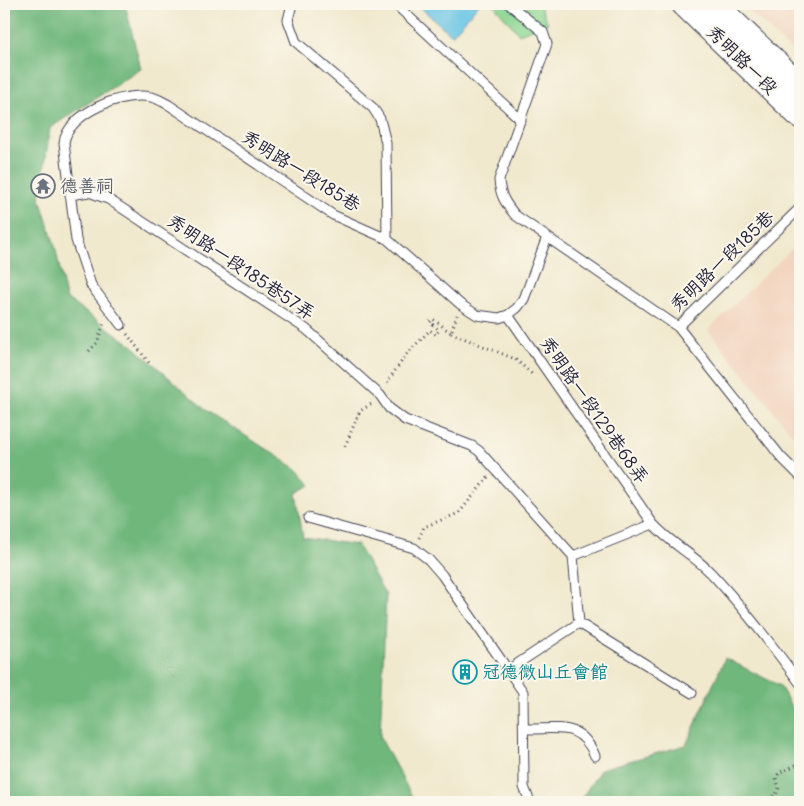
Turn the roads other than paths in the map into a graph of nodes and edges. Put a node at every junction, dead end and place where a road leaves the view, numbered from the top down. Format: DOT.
graph roads {
  1 [pos="292,4"];
  2 [pos="395,4"];
  3 [pos="509,4"];
  4 [pos="685,4"];
  5 [pos="713,4"];
  6 [pos="800,88"];
  7 [pos="800,115"];
  8 [pos="521,120"];
  9 [pos="70,195"];
  10 [pos="800,208"];
  11 [pos="547,237"];
  12 [pos="387,239"];
  13 [pos="508,315"];
  14 [pos="121,325"];
  15 [pos="678,327"];
  16 [pos="800,476"];
  17 [pos="308,518"];
  18 [pos="653,524"];
  19 [pos="573,556"];
  20 [pos="580,623"];
  21 [pos="508,670"];
  22 [pos="800,683"];
  23 [pos="692,693"];
  24 [pos="524,729"];
  25 [pos="595,756"];
  26 [pos="530,802"];
  1 -- 12 [label="lane"];
  2 -- 8 [label="lane"];
  3 -- 8 [label="lane, 秀明路一段185巷"];
  4 -- 7 [label="main road, 秀明路一段"];
  5 -- 6 [label="main road, 秀明路一段"];
  8 -- 11 [label="lane, 秀明路一段185巷"];
  9 -- 12 [label="lane, 秀明路一段185巷"];
  9 -- 14 [label="lane, 秀明路一段185巷"];
  9 -- 19 [label="lane, 秀明路一段185巷57弄"];
  10 -- 15 [label="lane, 秀明路一段185巷"];
  11 -- 13 [label="lane"];
  11 -- 15 [label="lane, 秀明路一段185巷"];
  12 -- 13 [label="lane, 秀明路一段185巷"];
  13 -- 18 [label="lane, 秀明路一段129巷68弄"];
  15 -- 16 [label="lane"];
  17 -- 21 [label="lane"];
  18 -- 19 [label="lane"];
  18 -- 22 [label="lane, 秀明路一段129巷68弄"];
  19 -- 20 [label="lane"];
  20 -- 21 [label="lane"];
  20 -- 23 [label="lane"];
  21 -- 24 [label="lane"];
  24 -- 25 [label="lane"];
  24 -- 26 [label="lane"];
}
